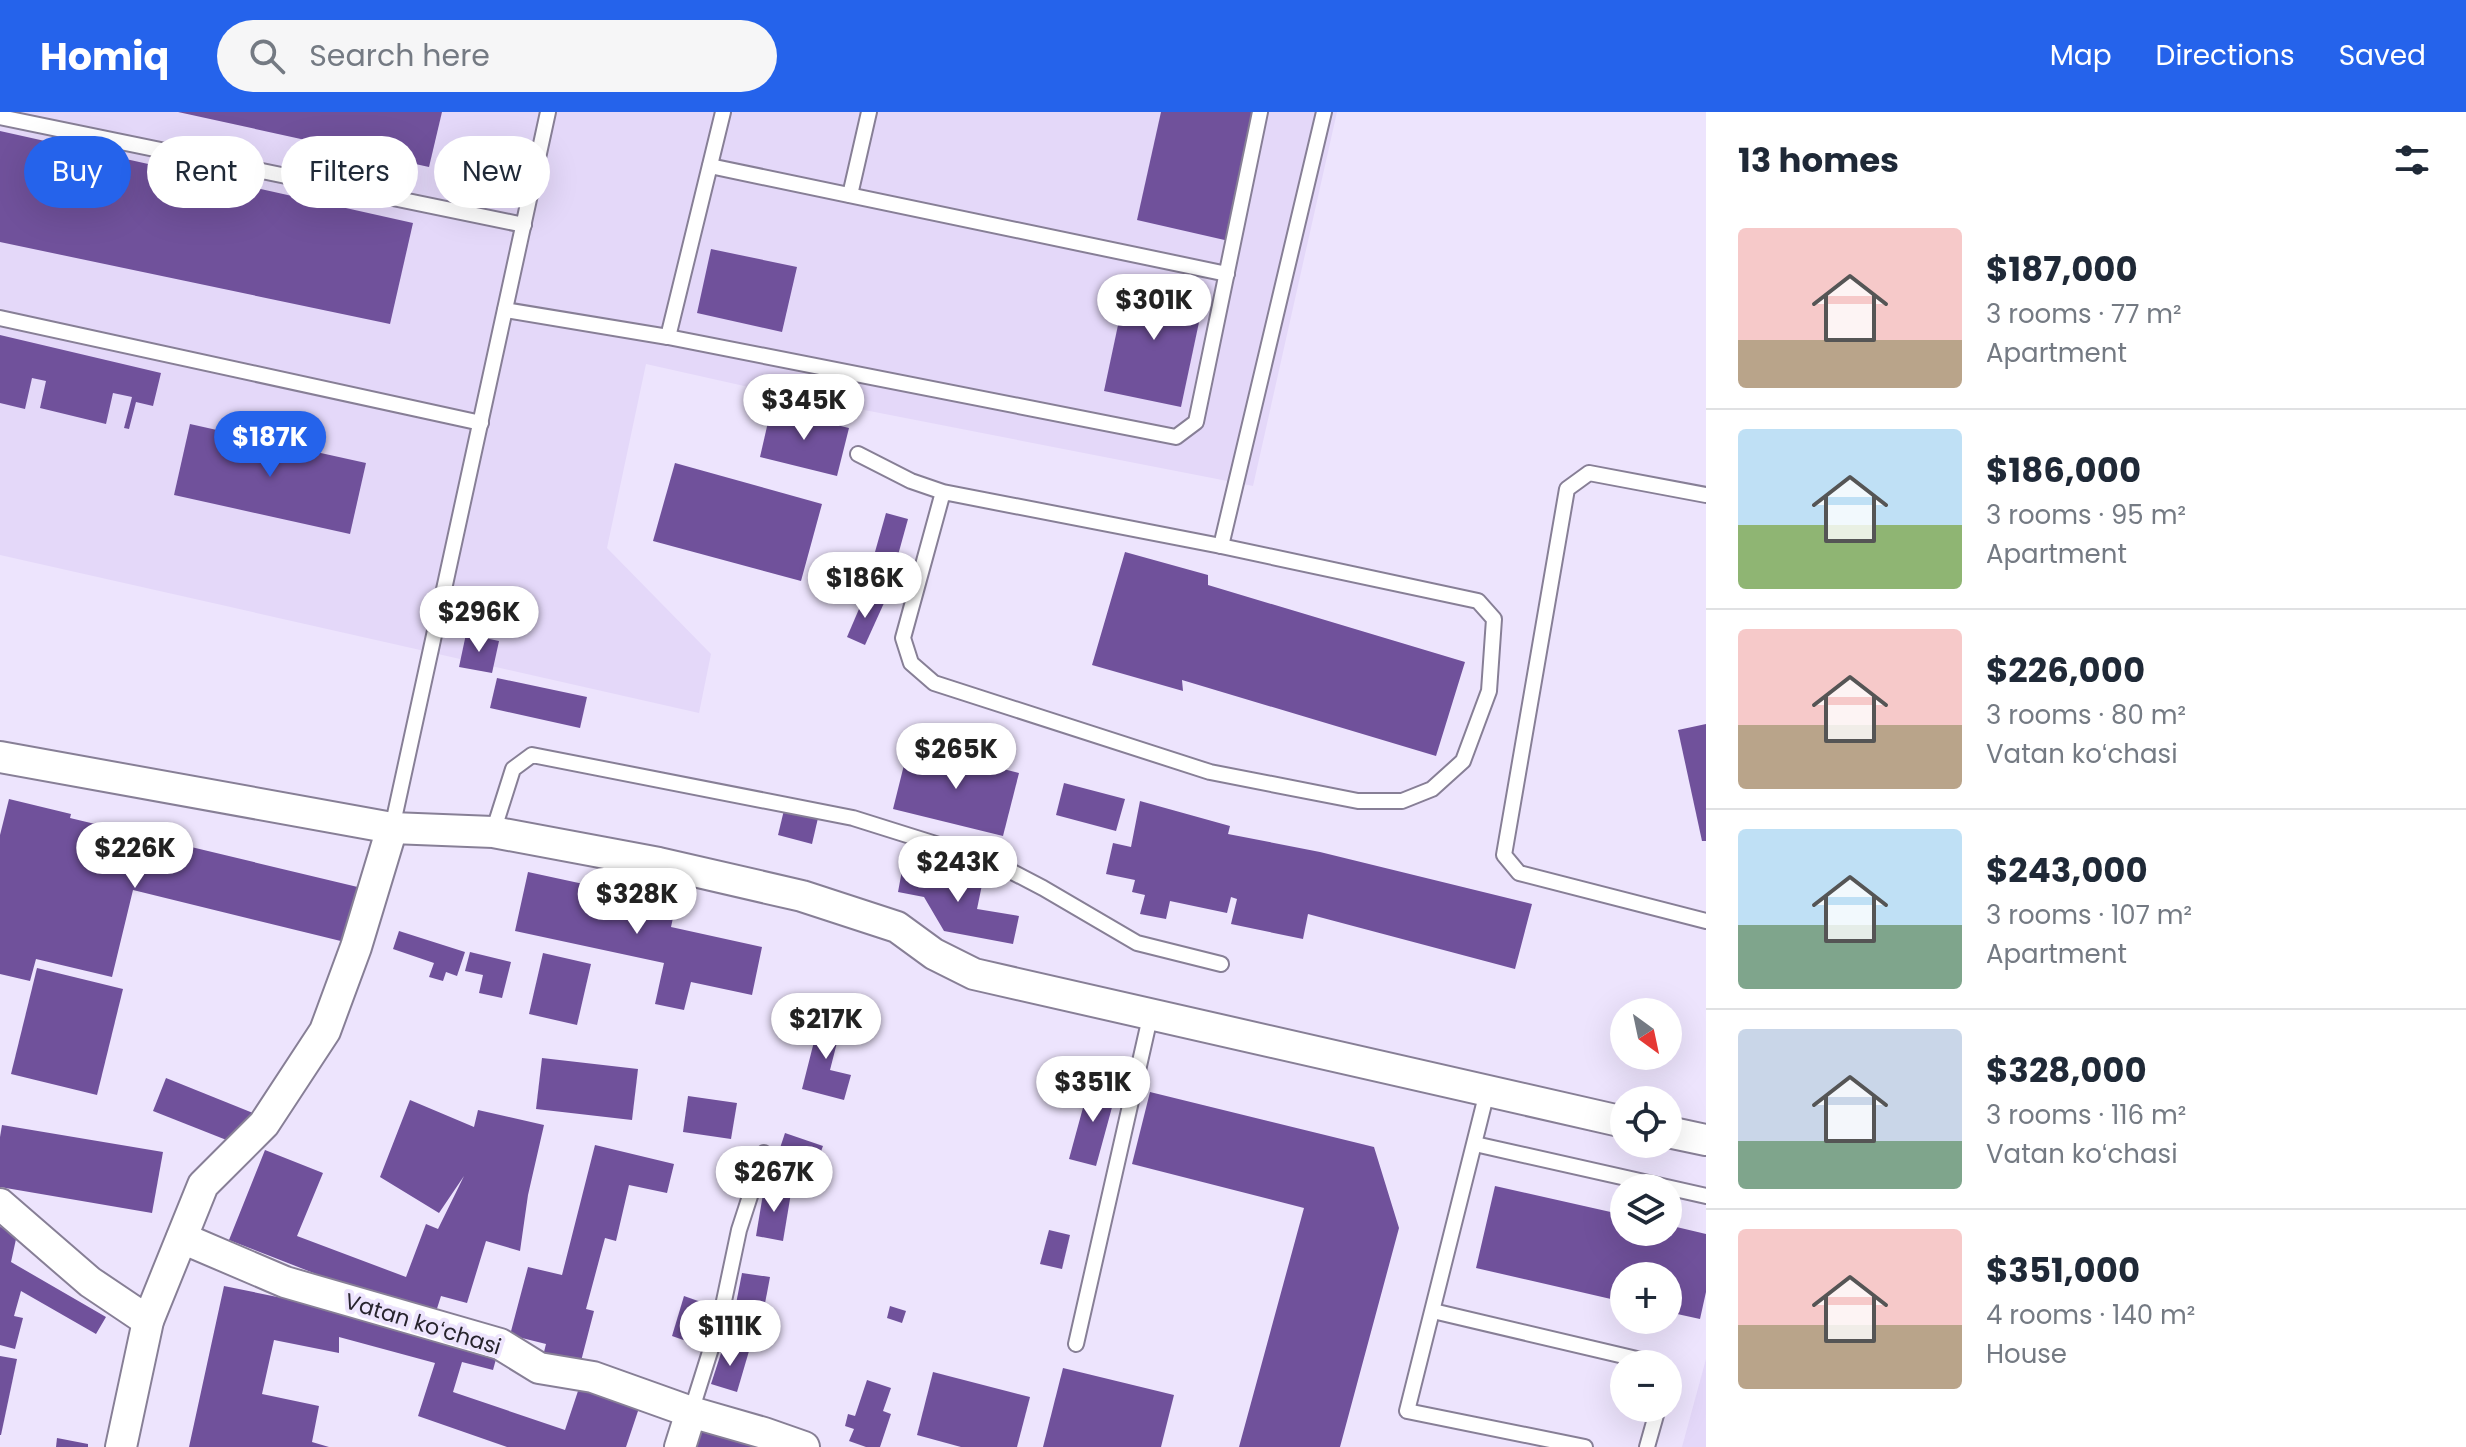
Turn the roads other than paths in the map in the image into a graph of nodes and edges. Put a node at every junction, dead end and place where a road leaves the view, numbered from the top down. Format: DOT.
graph roads {
  1 [pos="548,112"];
  2 [pos="723,112"];
  3 [pos="869,112"];
  4 [pos="1260,112"];
  5 [pos="1324,112"];
  6 [pos="0,117"];
  7 [pos="710,166"];
  8 [pos="850,195"];
  9 [pos="524,225"];
  10 [pos="1227,274"];
  11 [pos="505,310"];
  12 [pos="0,318"];
  13 [pos="668,337"];
  14 [pos="481,423"];
  15 [pos="858,454"];
  16 [pos="943,492"];
  17 [pos="1706,495"];
  18 [pos="1221,546"];
  19 [pos="0,757"];
  20 [pos="392,828"];
  21 [pos="493,832"];
  22 [pos="1706,921"];
  23 [pos="1221,964"];
  24 [pos="1151,1013"];
  25 [pos="1487,1092"];
  26 [pos="1610,1119"];
  27 [pos="1682,1135"];
  28 [pos="1706,1140"];
  29 [pos="1475,1144"];
  30 [pos="764,1153"];
  31 [pos="1706,1196"];
  32 [pos="0,1204"];
  33 [pos="182,1238"];
  34 [pos="1433,1311"];
  35 [pos="148,1321"];
  36 [pos="1076,1344"];
  37 [pos="1610,1353"];
  38 [pos="691,1412"];
  39 [pos="1654,1422"];
  40 [pos="121,1447"];
  41 [pos="680,1447"];
  42 [pos="804,1447"];
  43 [pos="1585,1447"];
  44 [pos="1647,1447"];
  1 -- 9 [label="lane"];
  2 -- 7 [label="lane"];
  3 -- 8 [label="lane"];
  4 -- 10 [label="lane"];
  5 -- 18 [label="lane"];
  6 -- 9 [label="lane"];
  7 -- 8 [label="lane"];
  7 -- 13 [label="lane"];
  8 -- 10 [label="lane"];
  9 -- 11 [label="lane"];
  10 -- 13 [label="lane"];
  11 -- 13 [label="lane"];
  11 -- 14 [label="lane"];
  12 -- 14 [label="lane"];
  14 -- 20 [label="lane"];
  15 -- 16 [label="lane"];
  16 -- 18 [label="lane"];
  16 -- 18 [label="lane"];
  17 -- 22 [label="lane"];
  19 -- 20 [label="street"];
  20 -- 21 [label="street"];
  20 -- 33 [label="street"];
  21 -- 23 [label="lane"];
  21 -- 24 [label="street"];
  24 -- 25 [label="street"];
  24 -- 36 [label="lane"];
  25 -- 26 [label="street"];
  25 -- 29 [label="lane"];
  27 -- 28 [label="street"];
  29 -- 31 [label="lane"];
  29 -- 34 [label="lane"];
  30 -- 38 [label="lane"];
  32 -- 35 [label="street"];
  33 -- 35 [label="street"];
  33 -- 38 [label="street, Vatan koʻchasi"];
  34 -- 37 [label="lane"];
  34 -- 43 [label="lane"];
  35 -- 40 [label="street"];
  38 -- 41 [label="street"];
  38 -- 42 [label="street, Vatan koʻchasi"];
  39 -- 44 [label="lane"];
}
